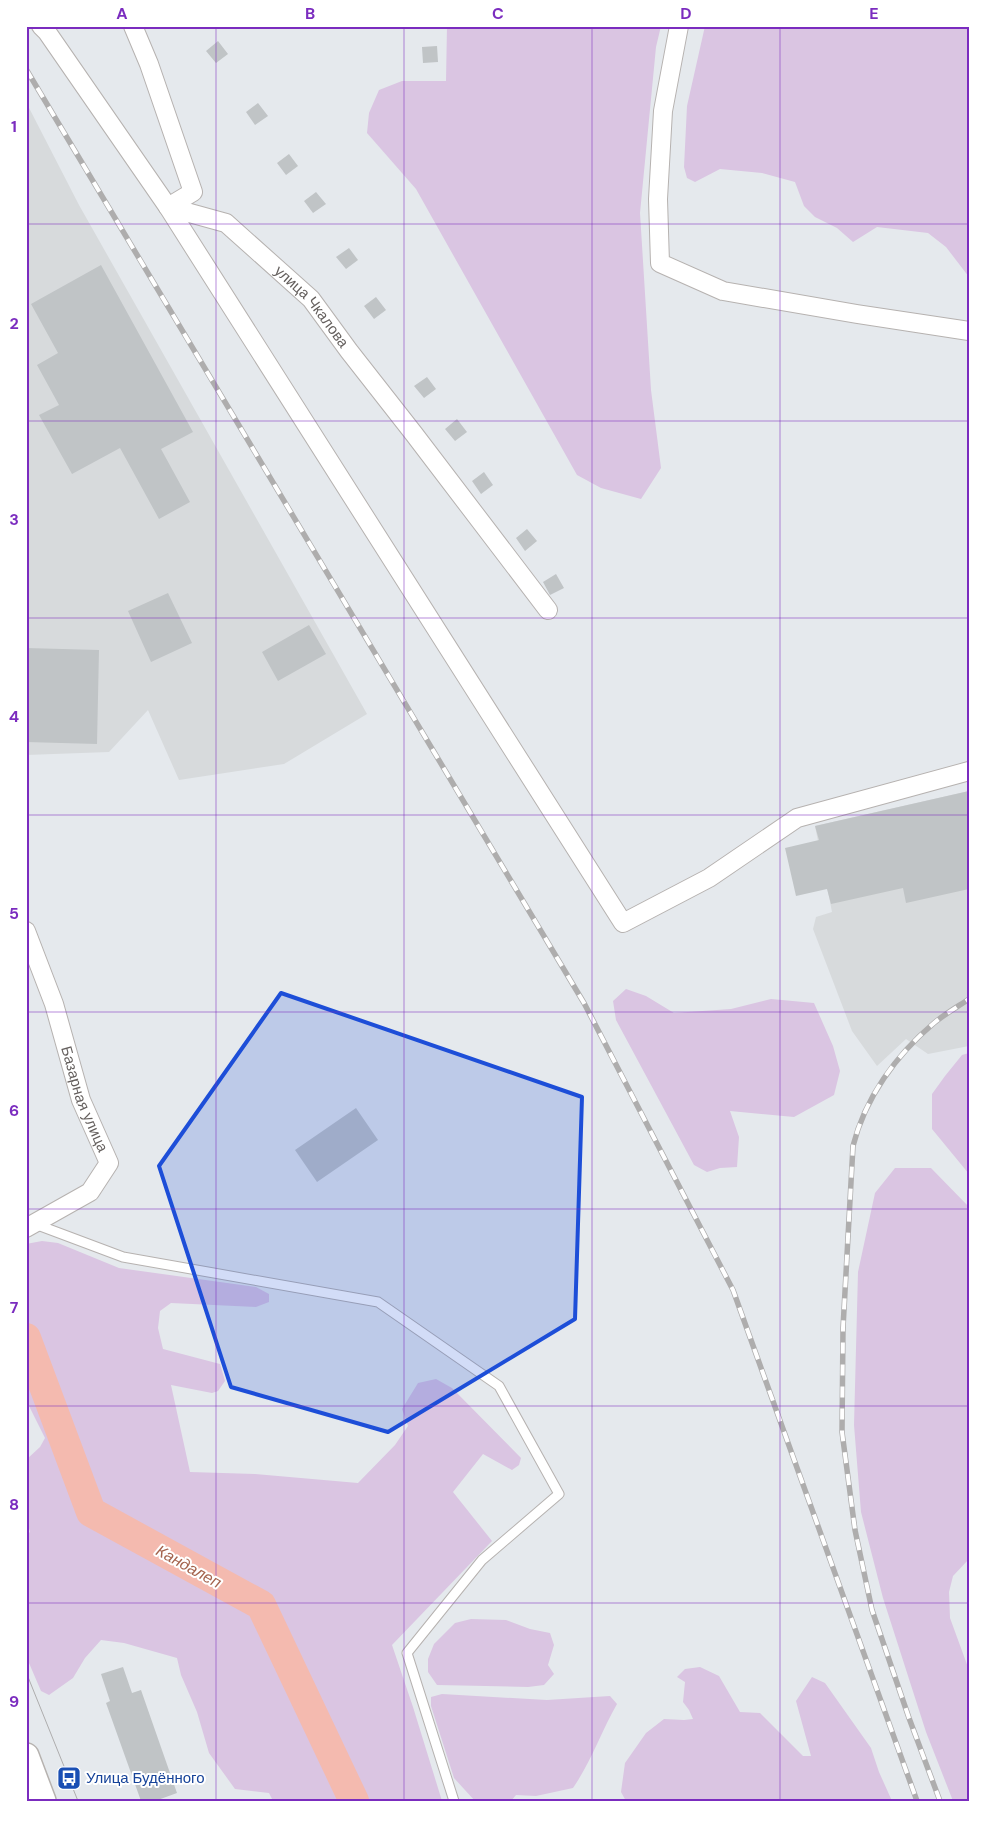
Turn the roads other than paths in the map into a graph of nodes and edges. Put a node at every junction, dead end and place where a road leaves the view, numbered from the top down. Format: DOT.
graph roads {
  1 [pos="40,26"];
  2 [pos="133,26"];
  3 [pos="679,26"];
  4 [pos="168,207"];
  5 [pos="969,332"];
  6 [pos="548,610"];
  7 [pos="969,772"];
  8 [pos="26,931"];
  9 [pos="30,1226"];
  10 [pos="26,1756"];
  11 [pos="43,1801"];
  12 [pos="454,1801"];
  1 -- 4 [label="street"];
  2 -- 4 [label="street"];
  3 -- 5 [label="street"];
  4 -- 6 [label="street, улица Чкалова"];
  4 -- 7 [label="street"];
  8 -- 9 [label="street, Базарная улица"];
  9 -- 12 [label="lane"];
  10 -- 11 [label="main road"];
}
